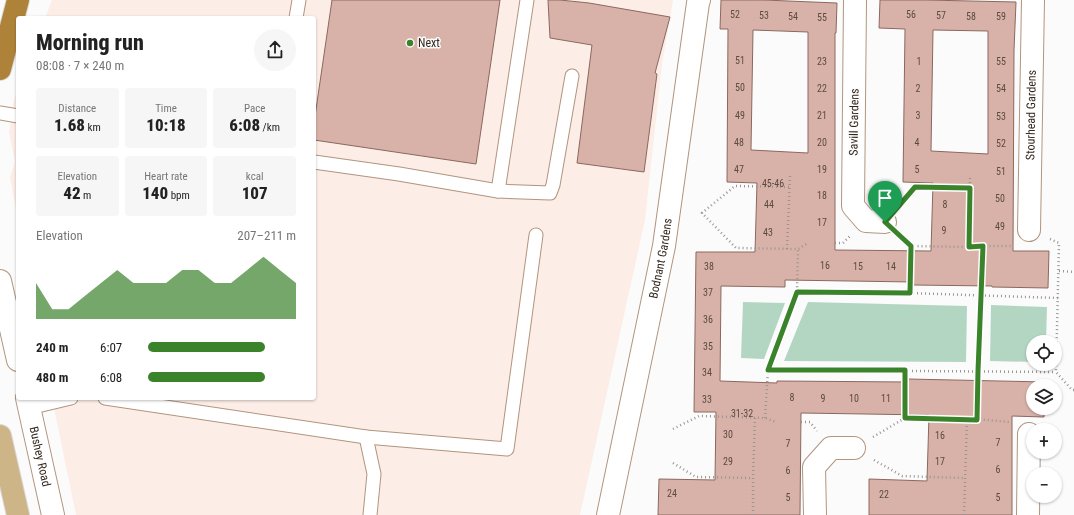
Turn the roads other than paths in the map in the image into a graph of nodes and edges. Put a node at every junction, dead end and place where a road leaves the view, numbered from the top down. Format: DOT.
graph roads {
  1 [pos="18,0"];
  2 [pos="299,0"];
  3 [pos="528,0"];
  4 [pos="699,0"];
  5 [pos="855,0"];
  6 [pos="1033,0"];
  7 [pos="296,16"];
  8 [pos="0,69"];
  9 [pos="572,76"];
  10 [pos="0,113"];
  11 [pos="16,116"];
  12 [pos="316,162"];
  13 [pos="498,191"];
  14 [pos="885,222"];
  15 [pos="1029,230"];
  16 [pos="536,235"];
  17 [pos="0,281"];
  18 [pos="16,351"];
  19 [pos="54,400"];
  20 [pos="118,400"];
  21 [pos="28,403"];
  22 [pos="0,436"];
  23 [pos="366,437"];
  24 [pos="854,448"];
  25 [pos="1028,459"];
  26 [pos="18,515"];
  27 [pos="53,515"];
  28 [pos="370,515"];
  29 [pos="608,515"];
  30 [pos="815,515"];
  31 [pos="1028,515"];
  1 -- 8 [label="highway"];
  2 -- 7 [label="lane"];
  3 -- 13 [label="lane"];
  4 -- 29 [label="street, Bodnant Gardens"];
  5 -- 14 [label="street, Savill Gardens"];
  6 -- 15 [label="street, Stourhead Gardens"];
  9 -- 13 [label="lane"];
  10 -- 11 [label="lane"];
  12 -- 13 [label="lane"];
  16 -- 23 [label="lane"];
  17 -- 18 [label="street"];
  19 -- 21 [label="lane"];
  20 -- 23 [label="lane"];
  21 -- 27 [label="street, Bushey Road"];
  22 -- 26 [label="main road"];
  23 -- 28 [label="lane"];
  24 -- 30 [label="street"];
  25 -- 31 [label="street"];
}
